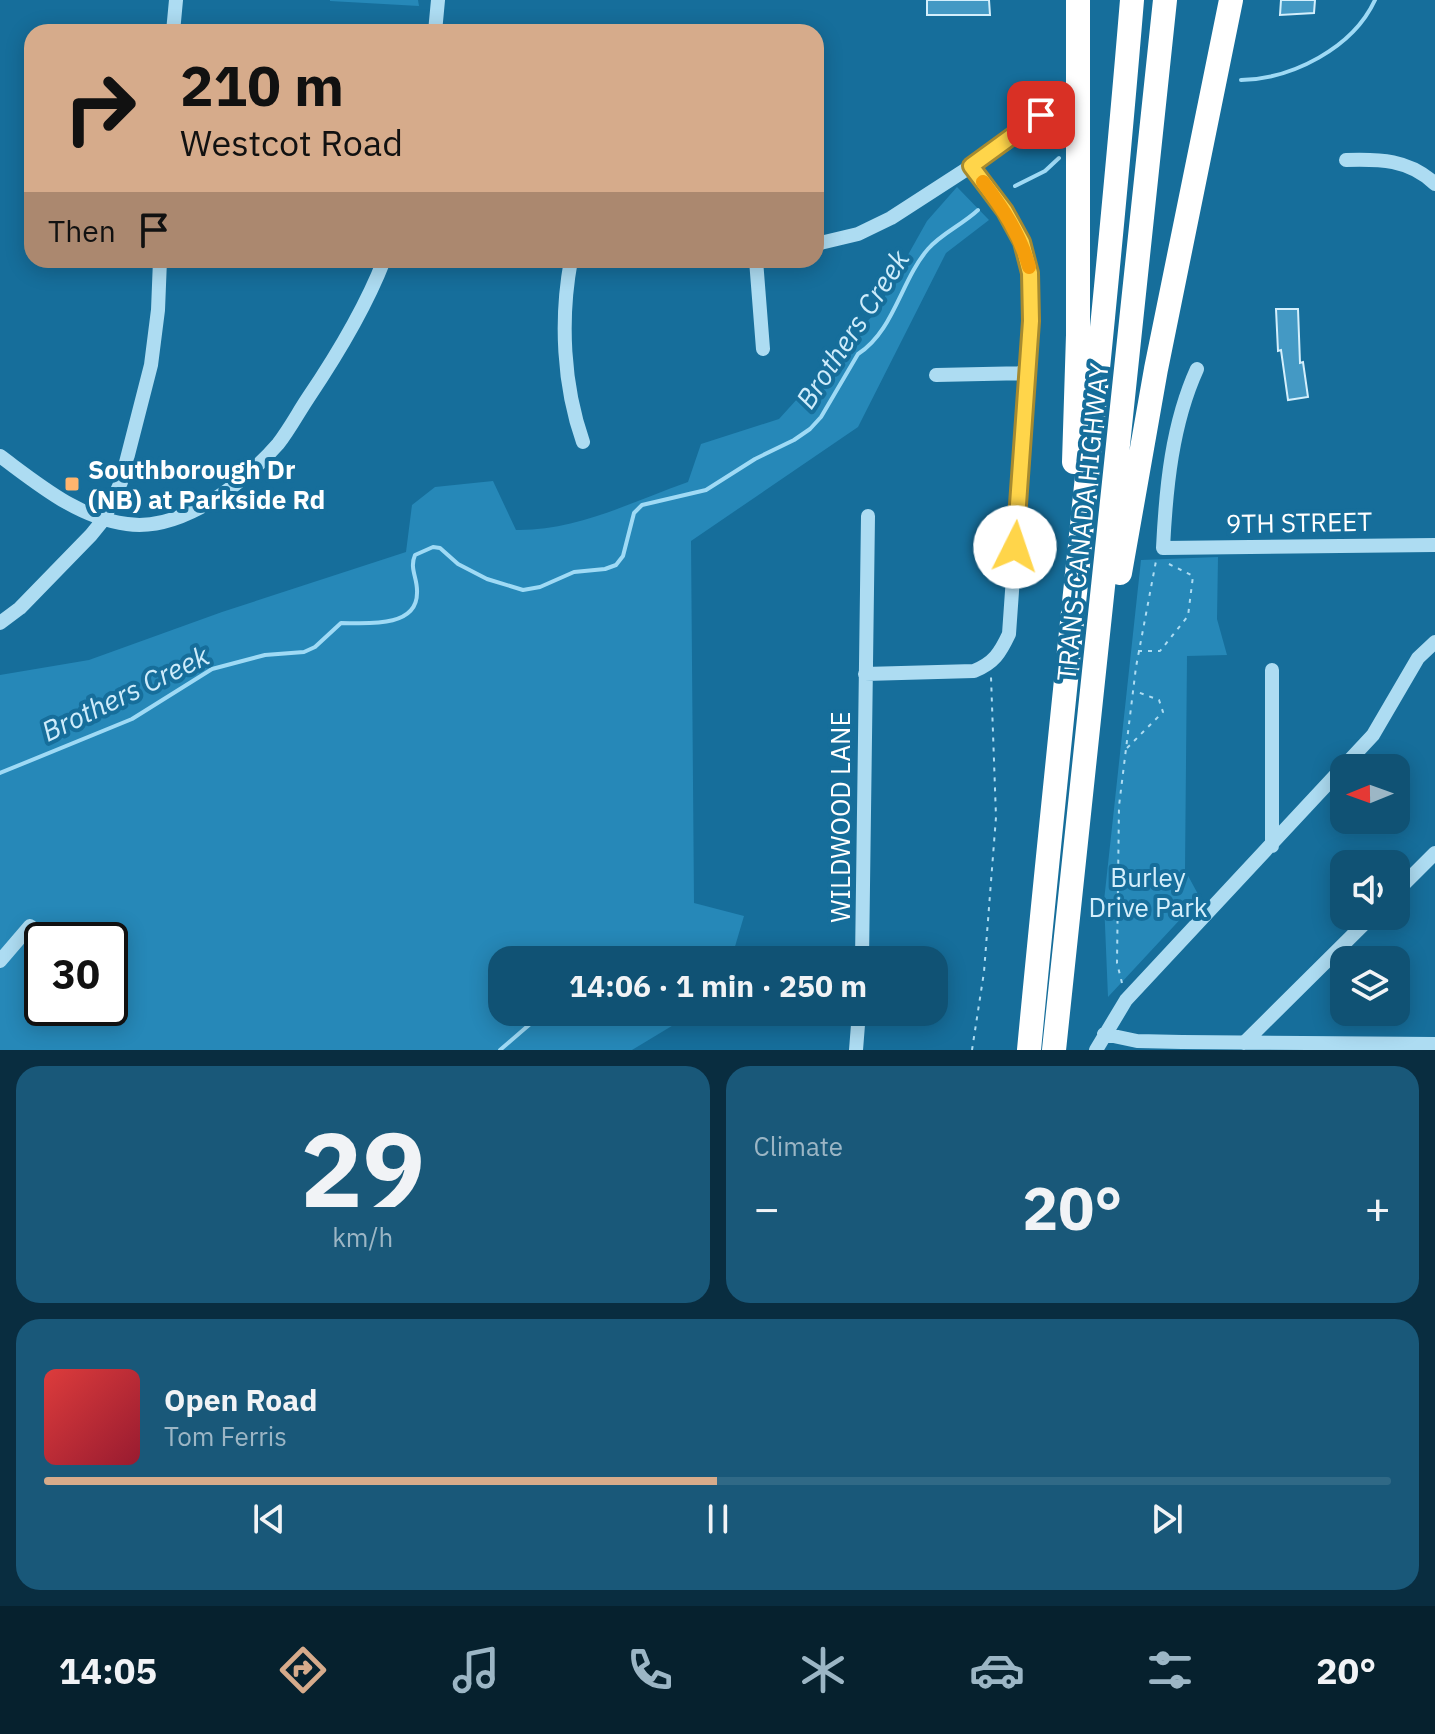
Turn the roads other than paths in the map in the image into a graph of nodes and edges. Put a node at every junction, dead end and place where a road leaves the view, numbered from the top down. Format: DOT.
graph roads {
  1 [pos="176,0"];
  2 [pos="1078,0"];
  3 [pos="1092,0"];
  4 [pos="1132,0"];
  5 [pos="1165,0"];
  6 [pos="436,3"];
  7 [pos="1229,6"];
  8 [pos="174,24"];
  9 [pos="435,24"];
  10 [pos="1077,91"];
  11 [pos="1041,115"];
  12 [pos="1077,132"];
  13 [pos="1346,160"];
  14 [pos="971,166"];
  15 [pos="1435,184"];
  16 [pos="824,242"];
  17 [pos="160,268"];
  18 [pos="381,268"];
  19 [pos="570,268"];
  20 [pos="757,268"];
  21 [pos="763,349"];
  22 [pos="1197,369"];
  23 [pos="1027,373"];
  24 [pos="936,375"];
  25 [pos="583,442"];
  26 [pos="0,456"];
  27 [pos="868,516"];
  28 [pos="104,519"];
  29 [pos="1435,545"];
  30 [pos="0,623"];
  31 [pos="1435,642"];
  32 [pos="1272,670"];
  33 [pos="865,674"];
  34 [pos="1090,708"];
  35 [pos="1052,808"];
  36 [pos="1272,846"];
  37 [pos="1435,853"];
  38 [pos="1410,878"];
  39 [pos="1358,930"];
  40 [pos="24,933"];
  41 [pos="862,946"];
  42 [pos="0,961"];
  43 [pos="858,1026"];
  44 [pos="1104,1034"];
  45 [pos="1244,1043"];
  46 [pos="1435,1044"];
  47 [pos="1182,1046"];
  48 [pos="1377,1046"];
  49 [pos="1280,1047"];
  50 [pos="856,1050"];
  51 [pos="1029,1050"];
  52 [pos="1054,1050"];
  53 [pos="1096,1050"];
  1 -- 8 [label="street"];
  2 -- 10 [label="highway"];
  3 -- 10 [label="highway"];
  4 -- 35 [label="highway, TRANS-CANADA HIGHWAY"];
  5 -- 34 [label="highway, TRANS-CANADA HIGHWAY"];
  6 -- 9 [label="street"];
  7 -- 34 [label="highway"];
  10 -- 11 [label="street"];
  10 -- 12 [label="highway"];
  11 -- 12 [label="highway"];
  11 -- 14 [label="street"];
  12 -- 35 [label="highway"];
  13 -- 15 [label="street"];
  14 -- 16 [label="street"];
  14 -- 23 [label="street"];
  17 -- 28 [label="street"];
  18 -- 28 [label="street"];
  19 -- 25 [label="street"];
  20 -- 21 [label="street"];
  22 -- 29 [label="street, 9TH STREET"];
  23 -- 24 [label="street"];
  23 -- 33 [label="street, WILDWOOD LANE"];
  26 -- 28 [label="street"];
  27 -- 33 [label="street, WILDWOOD LANE"];
  28 -- 30 [label="street"];
  31 -- 36 [label="street"];
  32 -- 36 [label="street"];
  33 -- 41 [label="street, WILDWOOD LANE"];
  34 -- 52 [label="highway, TRANS-CANADA HIGHWAY"];
  35 -- 51 [label="highway, TRANS-CANADA HIGHWAY"];
  36 -- 44 [label="street"];
  37 -- 38 [label="street"];
  39 -- 45 [label="street"];
  40 -- 42 [label="street"];
  43 -- 50 [label="street"];
  44 -- 47 [label="street"];
  44 -- 53 [label="street"];
  45 -- 47 [label="street"];
  45 -- 49 [label="street"];
  46 -- 48 [label="street"];
  48 -- 49 [label="street"];
}
